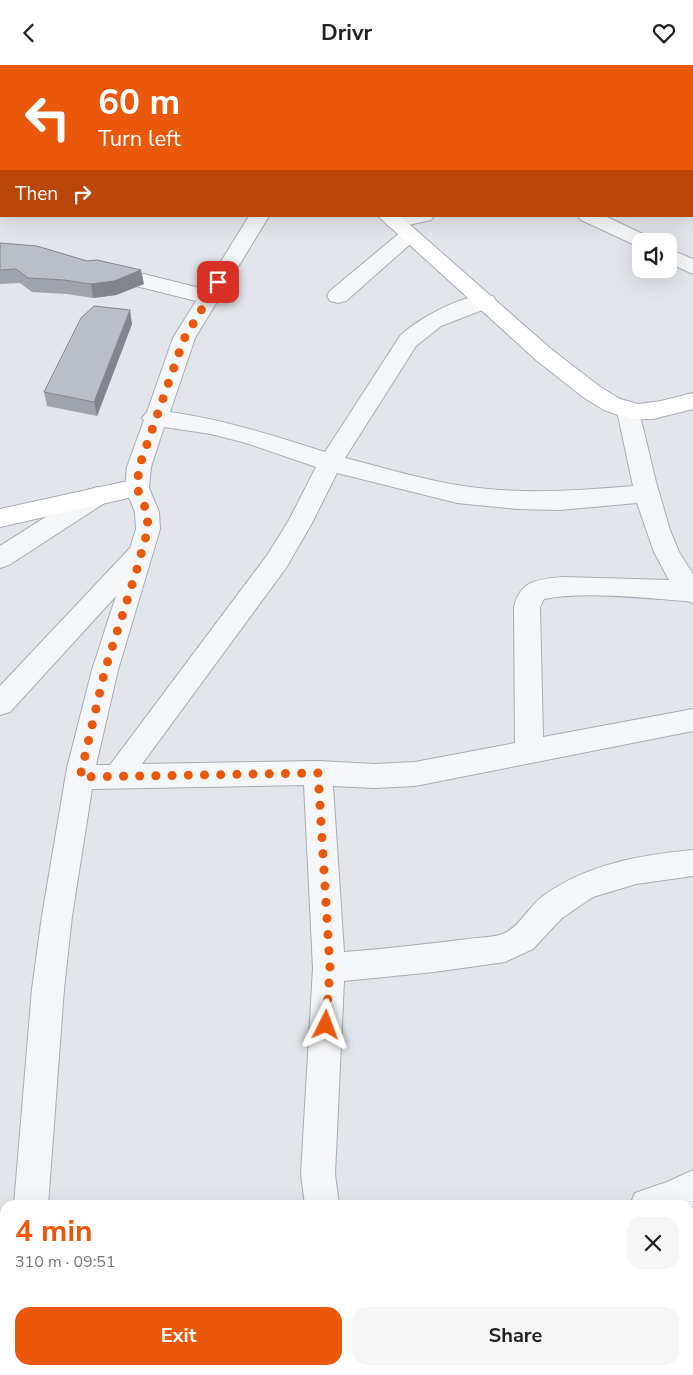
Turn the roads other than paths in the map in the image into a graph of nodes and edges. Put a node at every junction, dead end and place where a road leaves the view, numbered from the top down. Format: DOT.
graph roads {
  1 [pos="258,217"];
  2 [pos="421,217"];
  3 [pos="590,217"];
  4 [pos="397,224"];
  5 [pos="632,236"];
  6 [pos="677,259"];
  7 [pos="693,267"];
  8 [pos="90,269"];
  9 [pos="338,296"];
  10 [pos="209,297"];
  11 [pos="485,301"];
  12 [pos="693,401"];
  13 [pos="628,411"];
  14 [pos="154,418"];
  15 [pos="330,463"];
  16 [pos="137,488"];
  17 [pos="648,493"];
  18 [pos="97,496"];
  19 [pos="0,518"];
  20 [pos="141,552"];
  21 [pos="0,558"];
  22 [pos="692,592"];
  23 [pos="0,704"];
  24 [pos="693,720"];
  25 [pos="529,751"];
  26 [pos="318,773"];
  27 [pos="80,777"];
  28 [pos="117,777"];
  29 [pos="693,863"];
  30 [pos="330,968"];
  31 [pos="693,1187"];
  32 [pos="31,1200"];
  33 [pos="321,1200"];
  34 [pos="665,1200"];
  1 -- 10 [label="street"];
  2 -- 4 [label="street"];
  3 -- 5 [label="street"];
  4 -- 9 [label="street"];
  4 -- 11 [label="street"];
  6 -- 7 [label="street"];
  8 -- 10 [label="street"];
  10 -- 14 [label="street"];
  11 -- 13 [label="street"];
  11 -- 15 [label="street"];
  12 -- 13 [label="street"];
  13 -- 17 [label="street"];
  14 -- 15 [label="street"];
  14 -- 16 [label="street"];
  15 -- 17 [label="street"];
  15 -- 28 [label="street"];
  16 -- 18 [label="street"];
  16 -- 20 [label="street"];
  17 -- 22 [label="street"];
  18 -- 19 [label="street"];
  18 -- 21 [label="street"];
  20 -- 23 [label="street"];
  20 -- 27 [label="street"];
  22 -- 25 [label="street"];
  24 -- 25 [label="street"];
  25 -- 26 [label="street"];
  26 -- 28 [label="street"];
  26 -- 30 [label="street"];
  27 -- 28 [label="street"];
  27 -- 32 [label="street"];
  29 -- 30 [label="street"];
  30 -- 33 [label="street"];
  31 -- 34 [label="street"];
}
